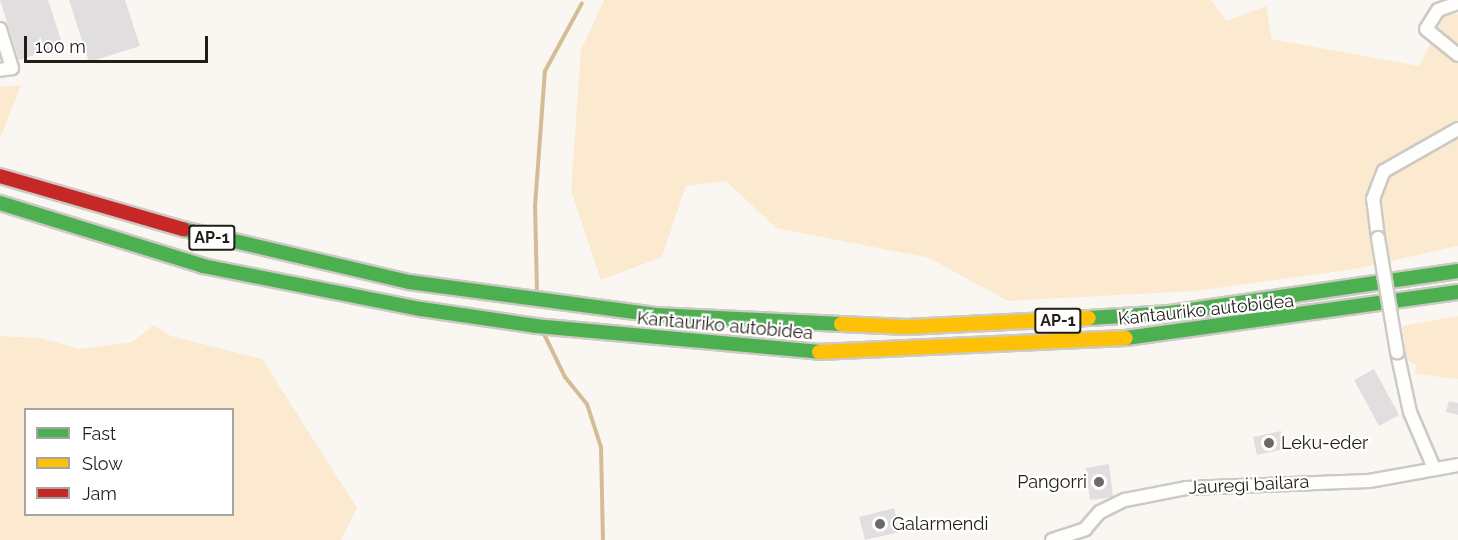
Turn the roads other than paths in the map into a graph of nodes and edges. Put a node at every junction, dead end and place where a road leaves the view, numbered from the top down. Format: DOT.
graph roads {
  1 [pos="1458,3"];
  2 [pos="0,29"];
  3 [pos="1458,55"];
  4 [pos="0,70"];
  5 [pos="1458,129"];
  6 [pos="0,176"];
  7 [pos="0,203"];
  8 [pos="1458,271"];
  9 [pos="1458,292"];
  10 [pos="1458,465"];
  11 [pos="1434,468"];
  12 [pos="1052,540"];
  1 -- 3 [label="street"];
  2 -- 4 [label="street"];
  5 -- 11 [label="street, bridge"];
  6 -- 8 [label="highway, Kantauriko autobidea / AP-1"];
  7 -- 9 [label="highway, Kantauriko autobidea / AP-1"];
  10 -- 11 [label="street, Jauregi bailara"];
  11 -- 12 [label="street, Jauregi bailara"];
}
